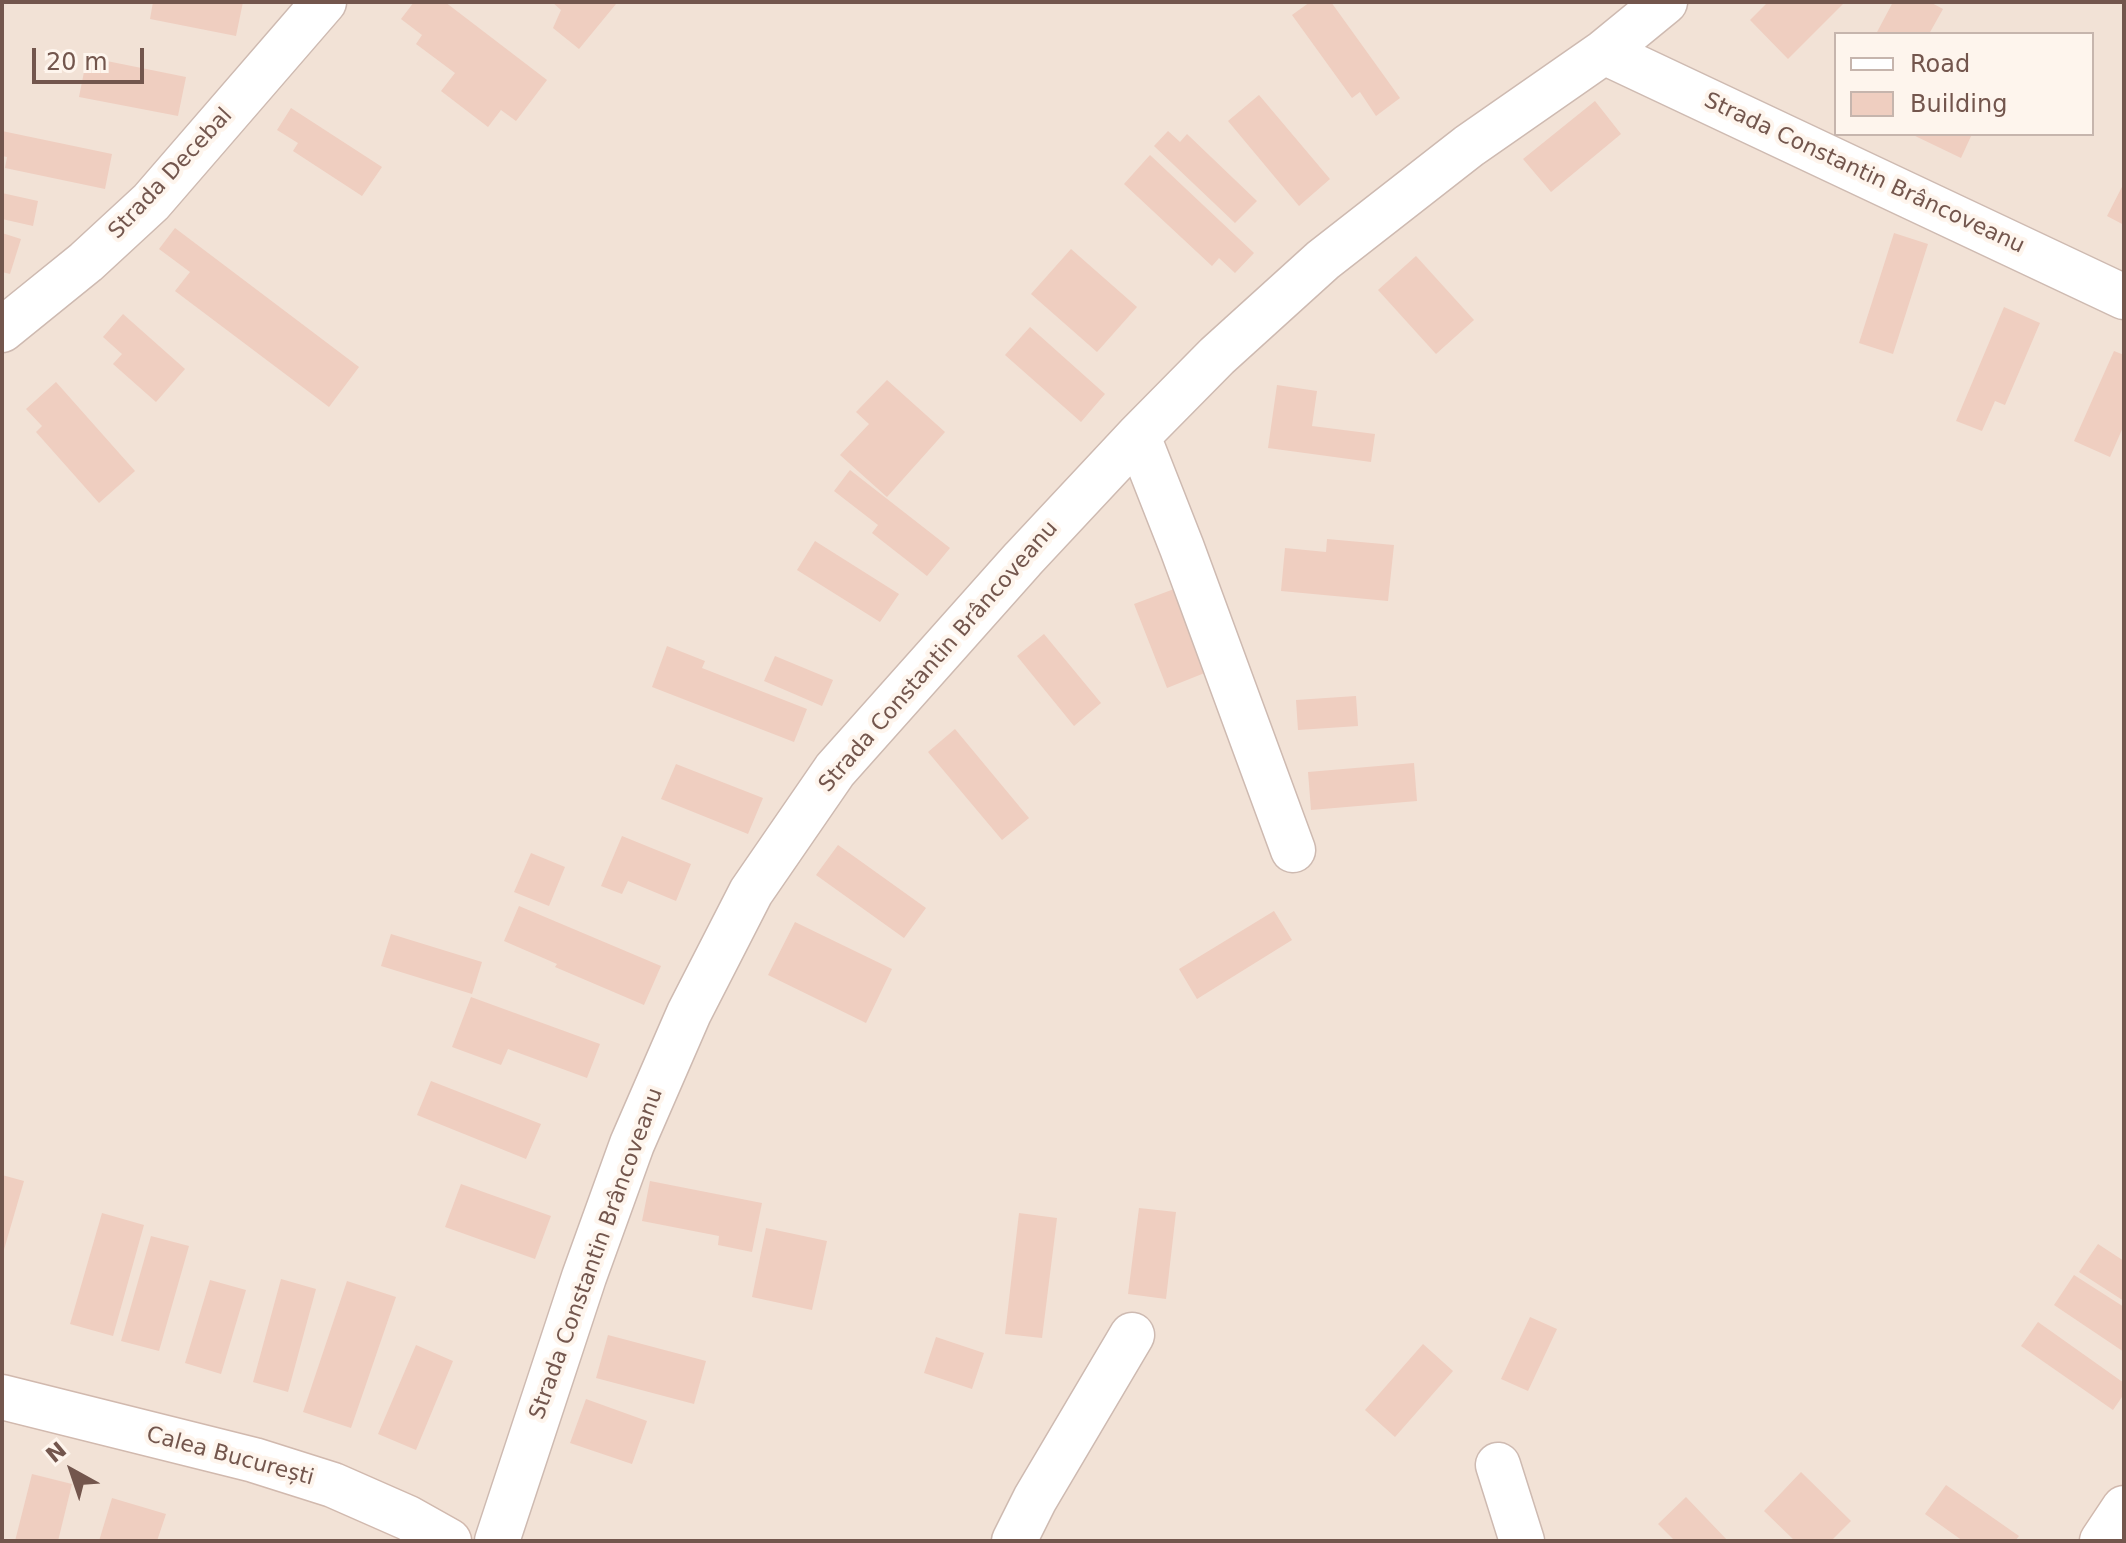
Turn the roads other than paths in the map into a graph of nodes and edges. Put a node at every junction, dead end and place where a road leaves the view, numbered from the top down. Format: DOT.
graph roads {
  1 [pos="324,2"];
  2 [pos="1665,2"];
  3 [pos="1604,52"];
  4 [pos="2124,297"];
  5 [pos="2,330"];
  6 [pos="1138,436"];
  7 [pos="1293,850"];
  8 [pos="1132,1335"];
  9 [pos="2,1397"];
  10 [pos="1498,1465"];
  11 [pos="2124,1508"];
  12 [pos="449,1541"];
  13 [pos="497,1541"];
  14 [pos="1014,1541"];
  15 [pos="1522,1541"];
  16 [pos="2102,1541"];
  1 -- 5 [label="street, Strada Decebal"];
  2 -- 3 [label="street, Strada Constantin Brâncoveanu"];
  3 -- 4 [label="street, Strada Constantin Brâncoveanu"];
  3 -- 6 [label="street, Strada Constantin Brâncoveanu"];
  6 -- 7 [label="street"];
  6 -- 13 [label="street, Strada Constantin Brâncoveanu"];
  8 -- 14 [label="street"];
  9 -- 12 [label="street, Calea București"];
  10 -- 15 [label="street"];
  11 -- 16 [label="street"];
}
